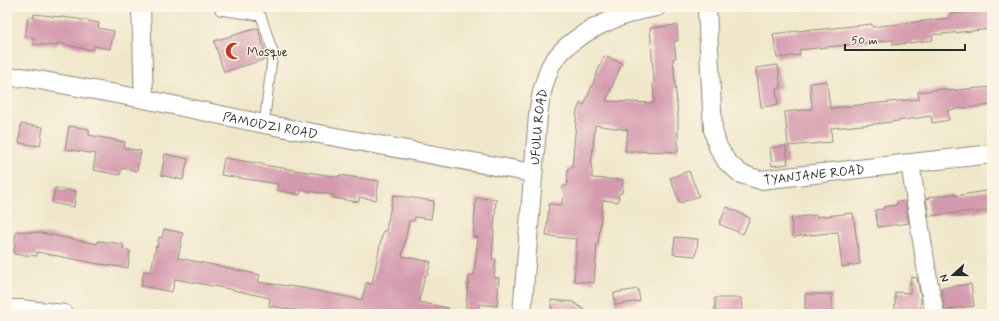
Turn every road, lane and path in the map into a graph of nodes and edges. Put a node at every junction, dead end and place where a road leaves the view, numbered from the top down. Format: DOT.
graph roads {
  1 [pos="141,7"];
  2 [pos="657,7"];
  3 [pos="707,7"];
  4 [pos="220,10"];
  5 [pos="7,78"];
  6 [pos="144,99"];
  7 [pos="264,124"];
  8 [pos="992,154"];
  9 [pos="910,163"];
  10 [pos="533,172"];
  11 [pos="7,309"];
  12 [pos="64,314"];
  13 [pos="522,314"];
  14 [pos="935,314"];
  1 -- 6 [label="street"];
  2 -- 10 [label="street, UFULU ROAD"];
  3 -- 9 [label="street, TYANJANE ROAD"];
  4 -- 7 [label="lane"];
  5 -- 6 [label="street, PAMODZI ROAD"];
  6 -- 7 [label="street, PAMODZI ROAD"];
  7 -- 10 [label="street, PAMODZI ROAD"];
  8 -- 9 [label="street, TYANJANE ROAD"];
  9 -- 14 [label="street"];
  10 -- 13 [label="street, UFULU ROAD"];
  11 -- 12 [label="street"];
}
